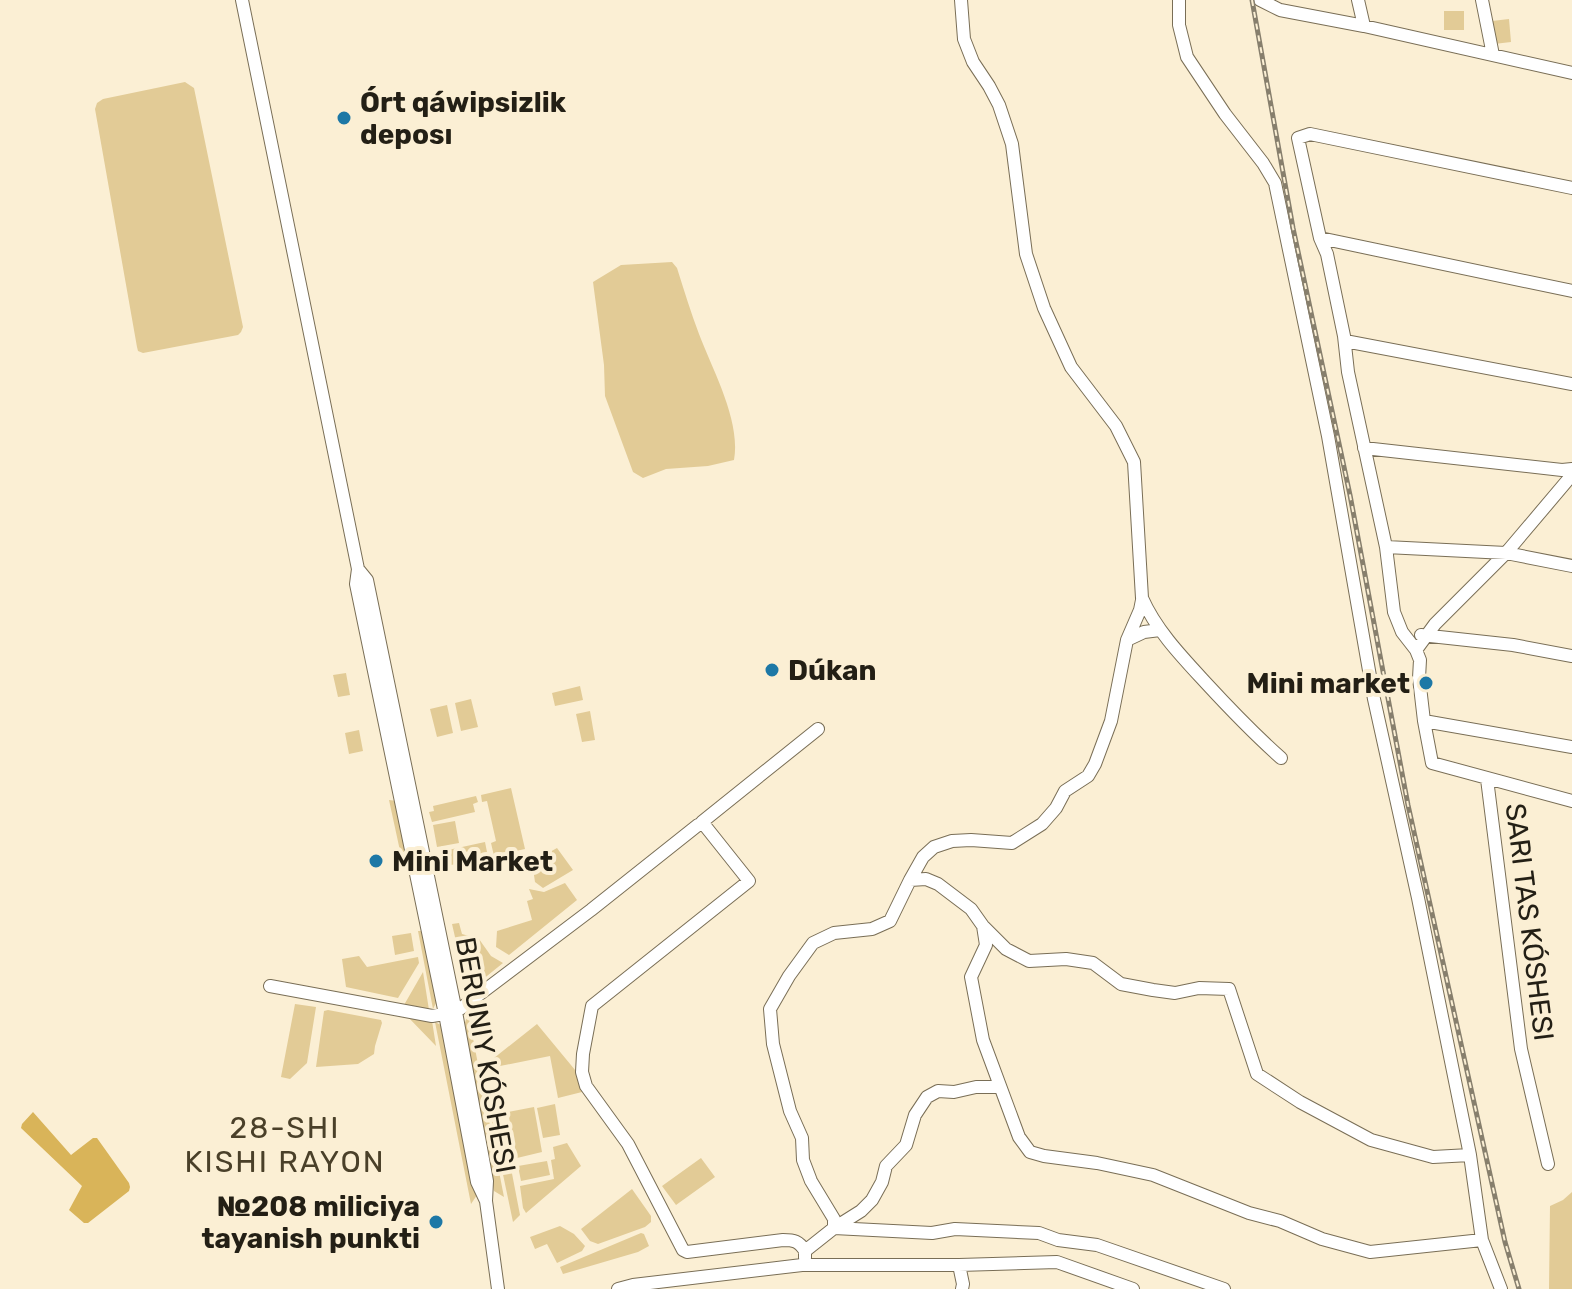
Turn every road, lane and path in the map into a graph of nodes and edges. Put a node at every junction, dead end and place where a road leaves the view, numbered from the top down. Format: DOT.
graph roads {
  1 [pos="242,0"];
  2 [pos="961,0"];
  3 [pos="1179,0"];
  4 [pos="1260,0"];
  5 [pos="1358,0"];
  6 [pos="1482,0"];
  7 [pos="1278,5"];
  8 [pos="1364,26"];
  9 [pos="1493,55"];
  10 [pos="1572,73"];
  11 [pos="1572,188"];
  12 [pos="1320,238"];
  13 [pos="1572,291"];
  14 [pos="1345,341"];
  15 [pos="1572,384"];
  16 [pos="1364,448"];
  17 [pos="1572,469"];
  18 [pos="1572,475"];
  19 [pos="1386,547"];
  20 [pos="1506,553"];
  21 [pos="1572,566"];
  22 [pos="1142,598"];
  23 [pos="1160,630"];
  24 [pos="1402,632"];
  25 [pos="1426,636"];
  26 [pos="1127,640"];
  27 [pos="1416,650"];
  28 [pos="1572,656"];
  29 [pos="1424,721"];
  30 [pos="818,729"];
  31 [pos="1572,747"];
  32 [pos="1281,758"];
  33 [pos="1487,779"];
  34 [pos="1572,801"];
  35 [pos="700,823"];
  36 [pos="910,880"];
  37 [pos="983,926"];
  38 [pos="270,986"];
  39 [pos="451,1013"];
  40 [pos="999,1087"];
  41 [pos="1470,1155"];
  42 [pos="1548,1164"];
  43 [pos="834,1228"];
  44 [pos="1482,1240"];
  45 [pos="805,1251"];
  46 [pos="802,1265"];
  47 [pos="959,1265"];
  48 [pos="498,1289"];
  49 [pos="618,1289"];
  50 [pos="962,1289"];
  51 [pos="1133,1289"];
  52 [pos="1224,1289"];
  53 [pos="1501,1289"];
  1 -- 39 [label="street, BERUNIY KÓSHESI"];
  2 -- 22 [label="street"];
  3 -- 41 [label="street"];
  4 -- 7 [label="street"];
  5 -- 8 [label="street"];
  6 -- 9 [label="street"];
  7 -- 8 [label="street"];
  8 -- 9 [label="street"];
  9 -- 10 [label="street"];
  11 -- 12 [label="street"];
  12 -- 13 [label="street"];
  12 -- 14 [label="street"];
  14 -- 15 [label="street"];
  14 -- 16 [label="street"];
  16 -- 17 [label="street"];
  16 -- 19 [label="street"];
  18 -- 20 [label="street"];
  19 -- 20 [label="street"];
  19 -- 24 [label="street"];
  20 -- 21 [label="street"];
  20 -- 25 [label="street"];
  22 -- 23 [label="street"];
  22 -- 26 [label="street"];
  23 -- 26 [label="street"];
  23 -- 32 [label="street"];
  24 -- 25 [label="street"];
  24 -- 27 [label="street"];
  25 -- 27 [label="street"];
  25 -- 28 [label="street"];
  26 -- 36 [label="street"];
  27 -- 29 [label="street"];
  29 -- 31 [label="street"];
  29 -- 33 [label="street"];
  30 -- 35 [label="street"];
  33 -- 34 [label="street"];
  33 -- 42 [label="street"];
  35 -- 39 [label="street"];
  35 -- 45 [label="street"];
  36 -- 37 [label="street"];
  36 -- 43 [label="street"];
  37 -- 40 [label="street"];
  37 -- 41 [label="street"];
  38 -- 39 [label="street"];
  39 -- 48 [label="street, BERUNIY KÓSHESI"];
  40 -- 43 [label="street"];
  40 -- 44 [label="street"];
  41 -- 44 [label="street"];
  43 -- 45 [label="street"];
  43 -- 52 [label="street"];
  44 -- 53 [label="street"];
  45 -- 46 [label="street"];
  46 -- 47 [label="street"];
  46 -- 49 [label="street"];
  47 -- 50 [label="street"];
  47 -- 51 [label="street"];
}
